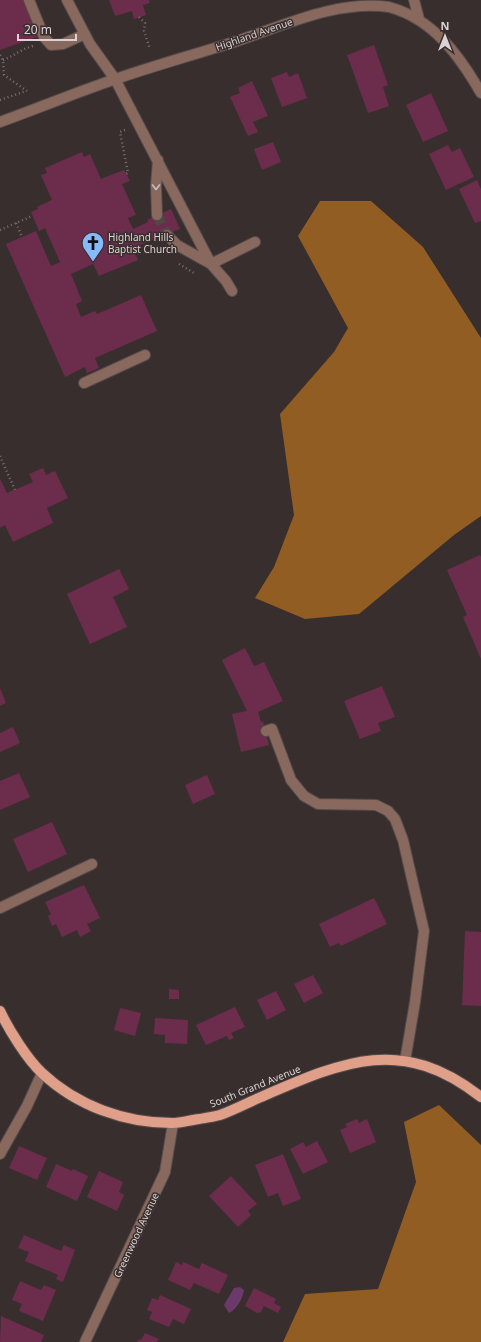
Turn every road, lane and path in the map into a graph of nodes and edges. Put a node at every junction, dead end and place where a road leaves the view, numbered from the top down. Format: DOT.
graph roads {
  1 [pos="29,0"];
  2 [pos="67,0"];
  3 [pos="414,0"];
  4 [pos="139,17"];
  5 [pos="418,19"];
  6 [pos="85,34"];
  7 [pos="44,37"];
  8 [pos="150,49"];
  9 [pos="0,55"];
  10 [pos="3,60"];
  11 [pos="4,75"];
  12 [pos="0,76"];
  13 [pos="115,79"];
  14 [pos="481,93"];
  15 [pos="0,100"];
  16 [pos="0,122"];
  17 [pos="130,128"];
  18 [pos="158,160"];
  19 [pos="126,174"];
  20 [pos="157,215"];
  21 [pos="32,216"];
  22 [pos="16,223"];
  23 [pos="0,230"];
  24 [pos="166,235"];
  25 [pos="22,237"];
  26 [pos="255,242"];
  27 [pos="211,264"];
  28 [pos="232,291"];
  29 [pos="145,355"];
  30 [pos="84,383"];
  31 [pos="0,456"];
  32 [pos="16,490"];
  33 [pos="266,731"];
  34 [pos="92,864"];
  35 [pos="0,908"];
  36 [pos="0,1011"];
  37 [pos="405,1061"];
  38 [pos="42,1073"];
  39 [pos="481,1097"];
  40 [pos="173,1123"];
  41 [pos="0,1154"];
  42 [pos="85,1342"];
  1 -- 7 [label="street"];
  2 -- 6 [label="street"];
  3 -- 5 [label="street"];
  4 -- 8 [label="path"];
  5 -- 13 [label="street, Highland Avenue"];
  5 -- 14 [label="street, Highland Avenue"];
  6 -- 7 [label="street"];
  6 -- 13 [label="street"];
  7 -- 10 [label="path"];
  9 -- 10 [label="path"];
  10 -- 11 [label="path"];
  11 -- 12 [label="path"];
  11 -- 15 [label="path"];
  13 -- 16 [label="street, Highland Avenue"];
  13 -- 18 [label="street"];
  17 -- 19 [label="path"];
  18 -- 20 [label="street, one-way"];
  18 -- 27 [label="street"];
  21 -- 22 [label="path"];
  22 -- 23 [label="path"];
  22 -- 25 [label="path"];
  24 -- 27 [label="street"];
  26 -- 27 [label="street"];
  27 -- 28 [label="street"];
  29 -- 30 [label="street"];
  31 -- 32 [label="path"];
  33 -- 37 [label="street"];
  34 -- 35 [label="street"];
  36 -- 38 [label="main road, South Grand Avenue"];
  37 -- 39 [label="main road, South Grand Avenue"];
  37 -- 40 [label="main road, South Grand Avenue"];
  38 -- 40 [label="main road, South Grand Avenue"];
  38 -- 41 [label="street"];
  40 -- 42 [label="street, Greenwood Avenue"];
}
